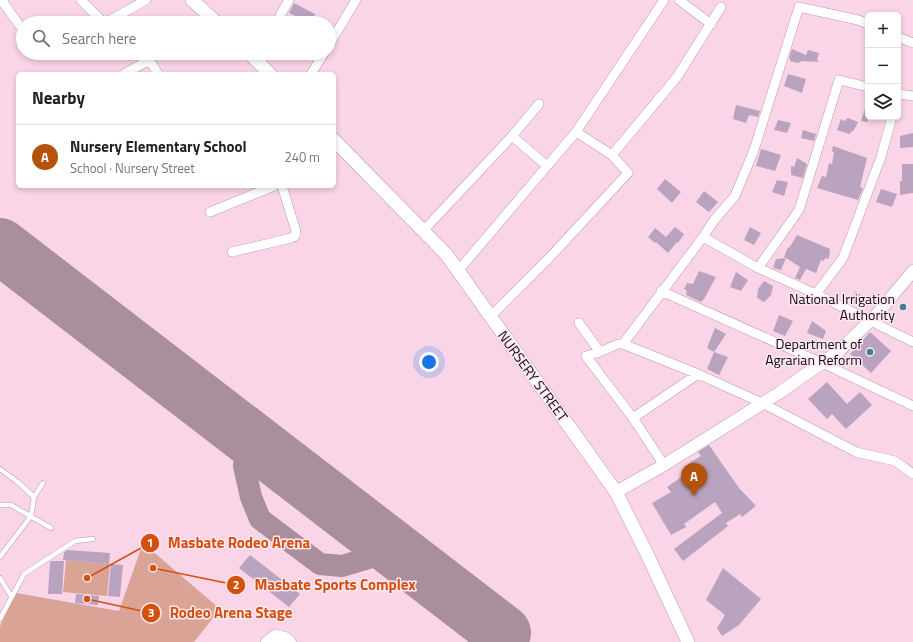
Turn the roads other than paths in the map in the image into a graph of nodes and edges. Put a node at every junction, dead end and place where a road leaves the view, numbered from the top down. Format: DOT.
graph roads {
  1 [pos="4,0"];
  2 [pos="81,0"];
  3 [pos="146,0"];
  4 [pos="192,0"];
  5 [pos="289,0"];
  6 [pos="356,0"];
  7 [pos="664,0"];
  8 [pos="678,0"];
  9 [pos="800,4"];
  10 [pos="721,7"];
  11 [pos="97,16"];
  12 [pos="117,16"];
  13 [pos="209,16"];
  14 [pos="280,16"];
  15 [pos="16,20"];
  16 [pos="865,23"];
  17 [pos="711,24"];
  18 [pos="336,33"];
  19 [pos="901,38"];
  20 [pos="913,43"];
  21 [pos="258,60"];
  22 [pos="320,60"];
  23 [pos="128,72"];
  24 [pos="157,72"];
  25 [pos="268,72"];
  26 [pos="312,72"];
  27 [pos="865,86"];
  28 [pos="901,95"];
  29 [pos="913,96"];
  30 [pos="539,104"];
  31 [pos="891,120"];
  32 [pos="576,132"];
  33 [pos="512,136"];
  34 [pos="336,142"];
  35 [pos="612,155"];
  36 [pos="547,166"];
  37 [pos="269,188"];
  38 [pos="283,188"];
  39 [pos="210,212"];
  40 [pos="423,231"];
  41 [pos="702,238"];
  42 [pos="232,252"];
  43 [pos="758,268"];
  44 [pos="458,271"];
  45 [pos="913,271"];
  46 [pos="661,291"];
  47 [pos="816,294"];
  48 [pos="490,317"];
  49 [pos="870,322"];
  50 [pos="579,323"];
  51 [pos="913,342"];
  52 [pos="623,344"];
  53 [pos="600,352"];
  54 [pos="822,363"];
  55 [pos="698,374"];
  56 [pos="762,403"];
  57 [pos="913,406"];
  58 [pos="633,418"];
  59 [pos="664,465"];
  60 [pos="0,469"];
  61 [pos="913,474"];
  62 [pos="43,483"];
  63 [pos="616,492"];
  64 [pos="34,497"];
  65 [pos="0,505"];
  66 [pos="31,516"];
  67 [pos="52,528"];
  68 [pos="93,539"];
  69 [pos="0,558"];
  70 [pos="0,578"];
  71 [pos="11,596"];
  72 [pos="0,618"];
  73 [pos="267,642"];
  74 [pos="290,642"];
  75 [pos="688,642"];
  1 -- 15 [label="street"];
  2 -- 11 [label="street"];
  3 -- 12 [label="street"];
  4 -- 13 [label="main road"];
  5 -- 14 [label="street"];
  6 -- 18 [label="street"];
  7 -- 32 [label="street"];
  8 -- 17 [label="street"];
  9 -- 16 [label="street"];
  9 -- 41 [label="street"];
  10 -- 17 [label="street"];
  17 -- 35 [label="street"];
  19 -- 20 [label="street"];
  21 -- 25 [label="main road"];
  22 -- 26 [label="street"];
  23 -- 24 [label="street"];
  27 -- 43 [label="street"];
  28 -- 29 [label="street"];
  30 -- 33 [label="street"];
  31 -- 47 [label="street"];
  32 -- 35 [label="street"];
  32 -- 36 [label="street"];
  33 -- 36 [label="street"];
  33 -- 40 [label="street"];
  34 -- 40 [label="main road, NURSERY STREET"];
  35 -- 48 [label="street"];
  36 -- 44 [label="street"];
  37 -- 39 [label="street"];
  38 -- 42 [label="street"];
  40 -- 44 [label="main road, NURSERY STREET"];
  41 -- 43 [label="street"];
  41 -- 46 [label="street"];
  43 -- 47 [label="street"];
  44 -- 48 [label="main road, NURSERY STREET"];
  45 -- 49 [label="street"];
  46 -- 52 [label="street"];
  46 -- 54 [label="street"];
  47 -- 49 [label="street"];
  48 -- 63 [label="main road, NURSERY STREET"];
  49 -- 51 [label="street"];
  49 -- 54 [label="street"];
  50 -- 53 [label="street"];
  52 -- 53 [label="street"];
  52 -- 55 [label="street"];
  53 -- 58 [label="street"];
  54 -- 56 [label="street"];
  54 -- 57 [label="street"];
  55 -- 56 [label="street"];
  55 -- 58 [label="street"];
  56 -- 59 [label="street"];
  56 -- 61 [label="street"];
  58 -- 59 [label="street"];
  59 -- 63 [label="street"];
  60 -- 64 [label="lane"];
  62 -- 64 [label="lane"];
  63 -- 75 [label="main road, NURSERY STREET"];
  64 -- 66 [label="lane"];
  65 -- 66 [label="lane"];
  66 -- 67 [label="lane"];
  66 -- 69 [label="lane"];
  68 -- 71 [label="lane"];
  70 -- 71 [label="lane"];
  71 -- 72 [label="lane"];
  73 -- 74 [label="street"];
}
